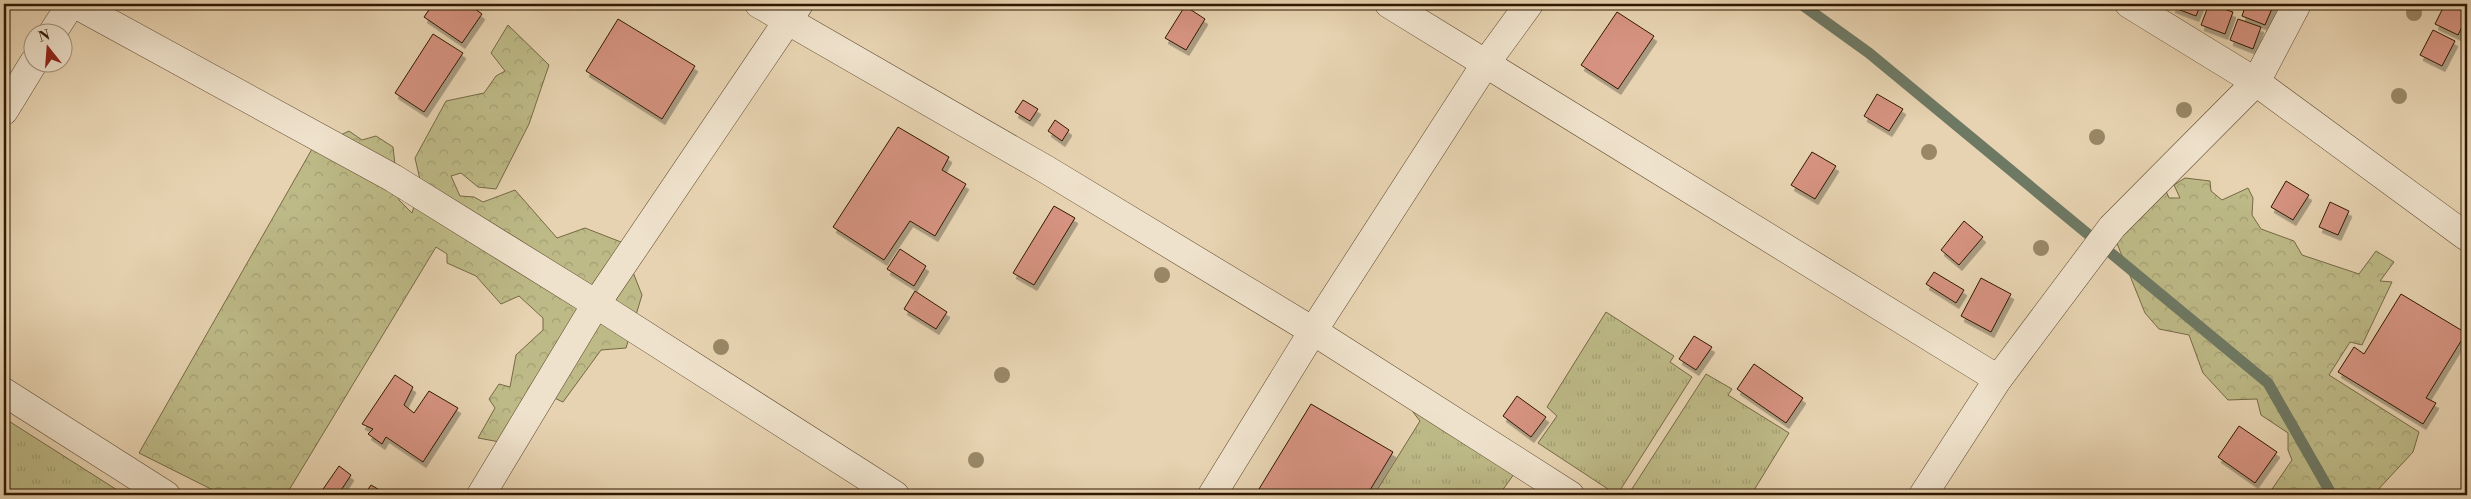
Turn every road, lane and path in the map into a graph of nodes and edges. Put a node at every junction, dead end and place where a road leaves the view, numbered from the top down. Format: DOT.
graph roads {
  1 [pos="71,4"];
  2 [pos="75,4"];
  3 [pos="759,4"];
  4 [pos="1389,4"];
  5 [pos="1529,4"];
  6 [pos="2129,4"];
  7 [pos="2297,4"];
  8 [pos="793,13"];
  9 [pos="59,22"];
  10 [pos="1486,62"];
  11 [pos="28,72"];
  12 [pos="2256,82"];
  13 [pos="4,111"];
  14 [pos="2467,237"];
  15 [pos="596,304"];
  16 [pos="1313,331"];
  17 [pos="1998,379"];
  18 [pos="4,392"];
  19 [pos="166,495"];
  20 [pos="480,495"];
  21 [pos="895,495"];
  22 [pos="1212,495"];
  23 [pos="1570,495"];
  24 [pos="1923,495"];
  1 -- 9 [label="street"];
  2 -- 15 [label="street"];
  3 -- 8 [label="street"];
  4 -- 10 [label="street"];
  5 -- 10 [label="street"];
  6 -- 12 [label="street"];
  7 -- 12 [label="street"];
  8 -- 15 [label="street"];
  8 -- 16 [label="street"];
  10 -- 16 [label="street"];
  10 -- 17 [label="street"];
  11 -- 13 [label="street"];
  12 -- 14 [label="street"];
  12 -- 17 [label="street"];
  15 -- 20 [label="street"];
  15 -- 21 [label="street"];
  16 -- 22 [label="street"];
  16 -- 23 [label="street"];
  17 -- 24 [label="street"];
  18 -- 19 [label="street"];
}
